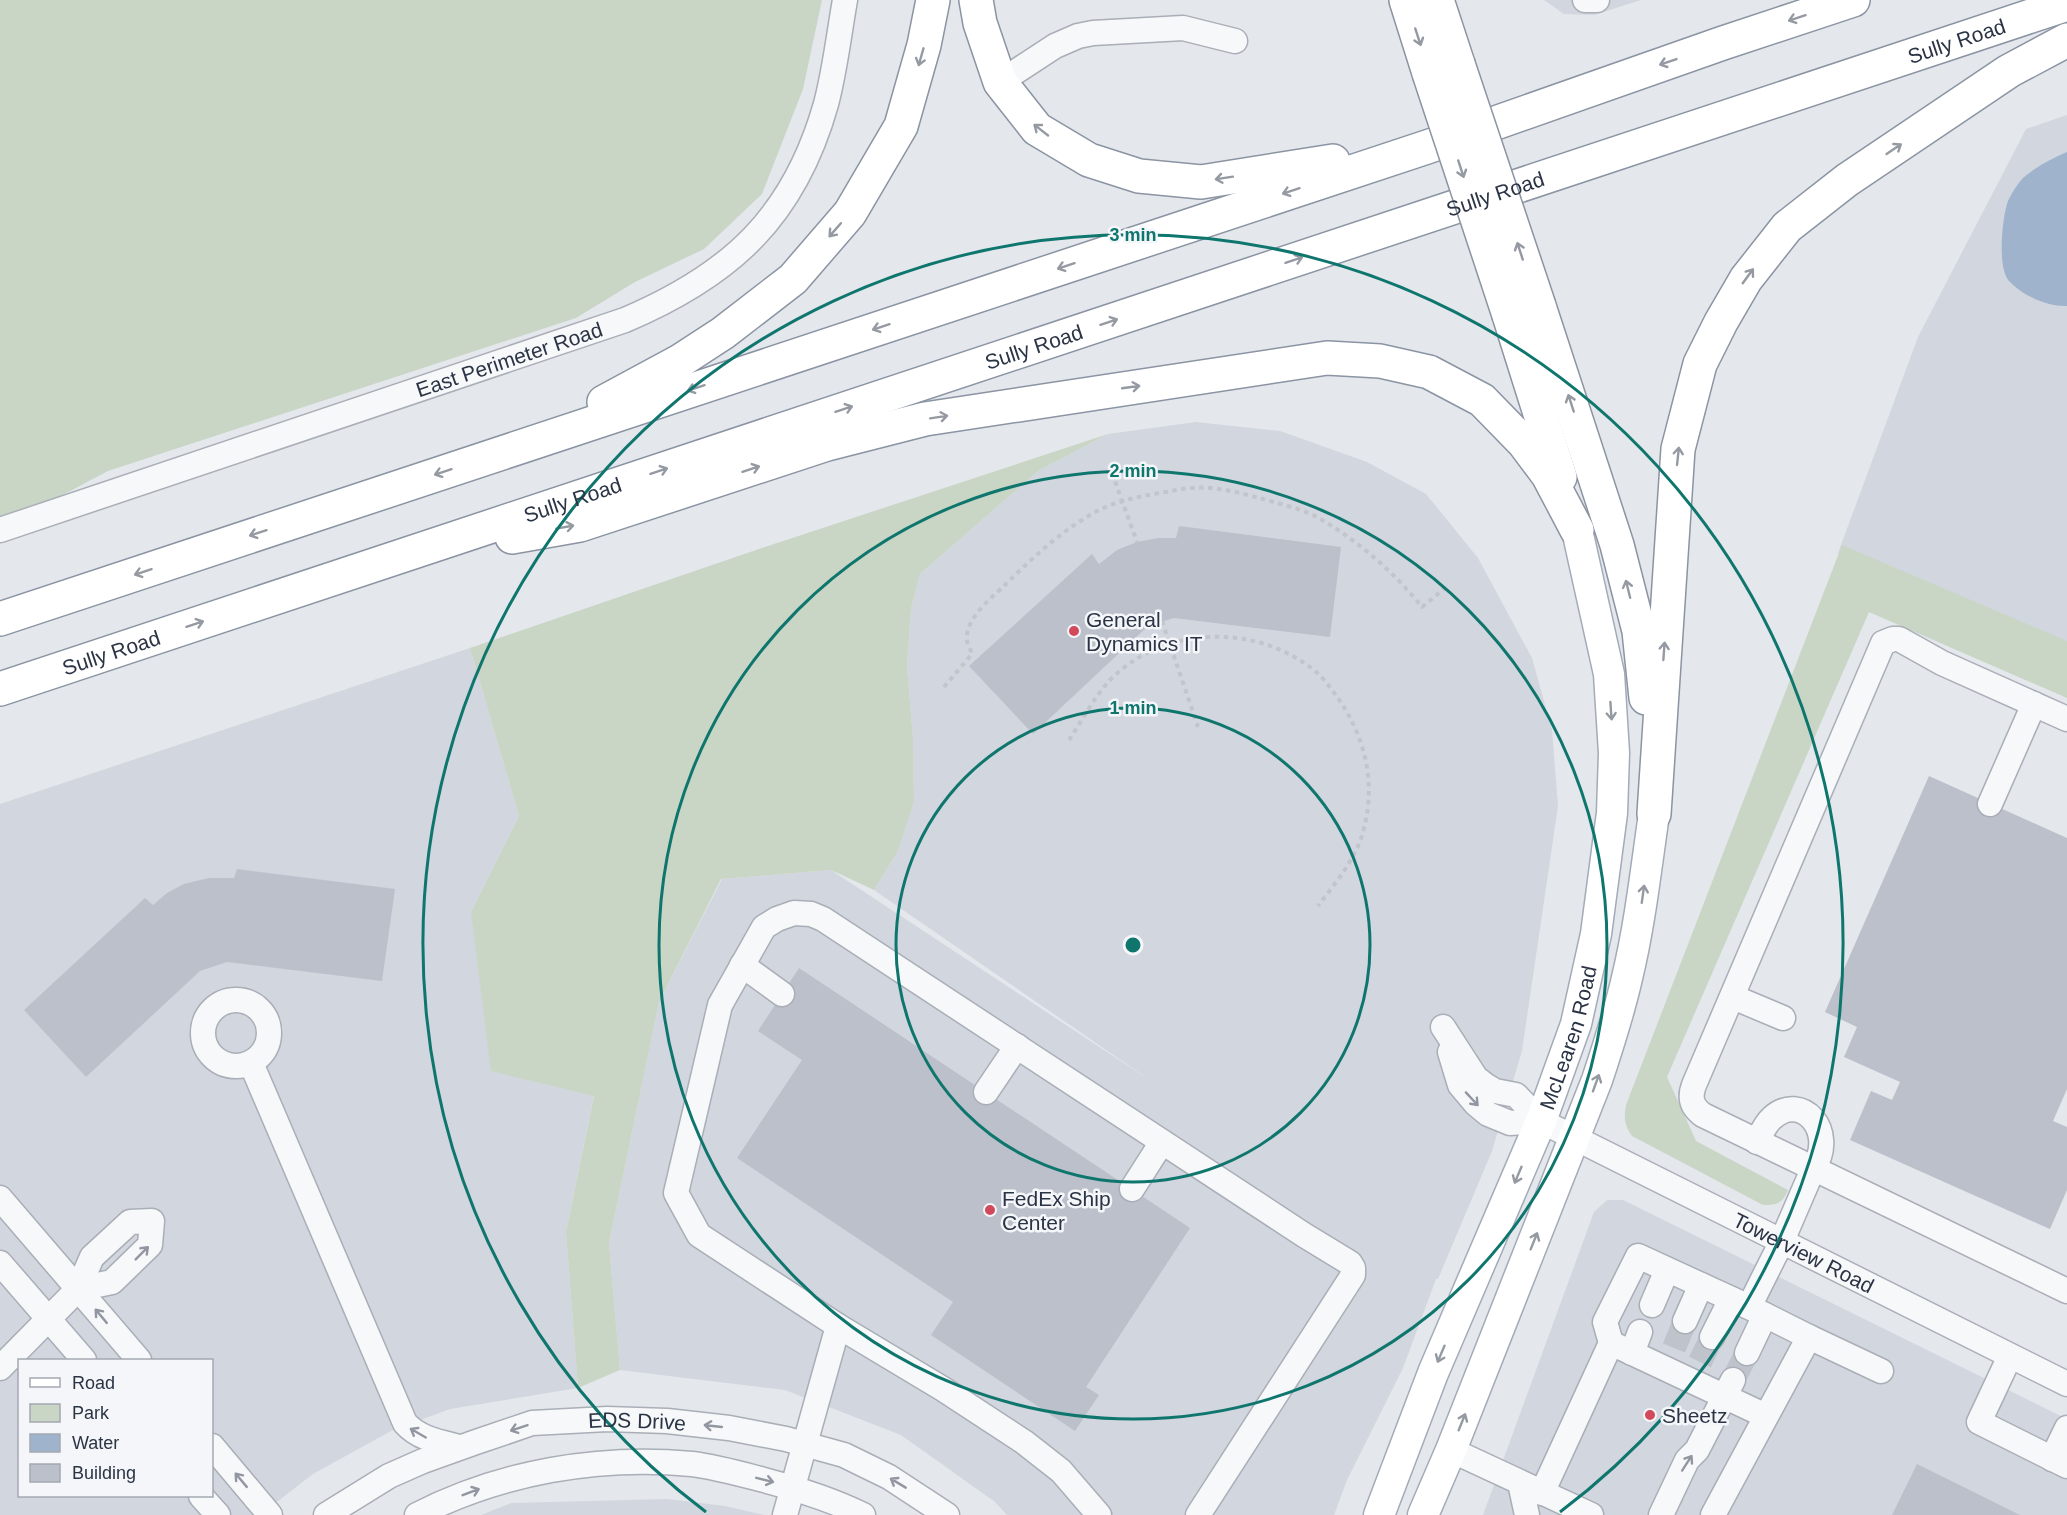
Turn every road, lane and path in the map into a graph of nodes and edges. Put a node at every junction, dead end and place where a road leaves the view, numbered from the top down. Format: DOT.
graph roads {
  1 [pos="845,0"];
  2 [pos="933,0"];
  3 [pos="976,0"];
  4 [pos="1406,0"];
  5 [pos="1437,0"];
  6 [pos="1585,0"];
  7 [pos="1598,0"];
  8 [pos="1853,0"];
  9 [pos="2067,4"];
  10 [pos="2067,40"];
  11 [pos="1235,41"];
  12 [pos="1444,69"];
  13 [pos="1000,82"];
  14 [pos="1427,147"];
  15 [pos="1524,311"];
  16 [pos="499,454"];
  17 [pos="1112,473"];
  18 [pos="1122,501"];
  19 [pos="0,530"];
  20 [pos="1577,530"];
  21 [pos="1137,542"];
  22 [pos="404,555"];
  23 [pos="1445,588"];
  24 [pos="0,619"];
  25 [pos="1162,621"];
  26 [pos="1170,644"];
  27 [pos="944,687"];
  28 [pos="0,689"];
  29 [pos="2034,704"];
  30 [pos="2067,719"];
  31 [pos="1198,727"];
  32 [pos="1069,740"];
  33 [pos="1990,804"];
  34 [pos="1654,814"];
  35 [pos="1318,906"];
  36 [pos="742,965"];
  37 [pos="782,994"];
  38 [pos="1733,997"];
  39 [pos="1782,1018"];
  40 [pos="1017,1046"];
  41 [pos="251,1063"];
  42 [pos="986,1092"];
  43 [pos="1541,1121"];
  44 [pos="1575,1137"];
  45 [pos="1162,1142"];
  46 [pos="1757,1142"];
  47 [pos="1813,1168"];
  48 [pos="1132,1189"];
  49 [pos="0,1198"];
  50 [pos="1782,1241"];
  51 [pos="0,1263"];
  52 [pos="1667,1270"];
  53 [pos="1701,1285"];
  54 [pos="78,1289"];
  55 [pos="2067,1291"];
  56 [pos="1652,1305"];
  57 [pos="1748,1307"];
  58 [pos="48,1319"];
  59 [pos="1685,1321"];
  60 [pos="838,1326"];
  61 [pos="1712,1337"];
  62 [pos="1809,1337"];
  63 [pos="1628,1343"];
  64 [pos="1747,1353"];
  65 [pos="2010,1356"];
  66 [pos="83,1359"];
  67 [pos="138,1359"];
  68 [pos="0,1368"];
  69 [pos="1881,1371"];
  70 [pos="2067,1384"];
  71 [pos="1729,1389"];
  72 [pos="1766,1416"];
  73 [pos="2067,1428"];
  74 [pos="805,1444"];
  75 [pos="213,1447"];
  76 [pos="460,1447"];
  77 [pos="1451,1450"];
  78 [pos="2060,1462"];
  79 [pos="1520,1483"];
  80 [pos="793,1487"];
  81 [pos="1542,1493"];
  82 [pos="202,1497"];
  83 [pos="218,1515"];
  84 [pos="270,1515"];
  85 [pos="326,1515"];
  86 [pos="417,1515"];
  87 [pos="785,1515"];
  88 [pos="863,1515"];
  89 [pos="947,1515"];
  90 [pos="1100,1515"];
  91 [pos="1198,1515"];
  92 [pos="1379,1515"];
  93 [pos="1423,1515"];
  94 [pos="1527,1515"];
  95 [pos="1591,1515"];
  96 [pos="1661,1515"];
  97 [pos="1713,1515"];
  1 -- 19 [label="street, East Perimeter Road"];
  2 -- 16 [label="highway, one-way"];
  3 -- 13 [label="highway"];
  4 -- 12 [label="highway, one-way"];
  5 -- 12 [label="highway"];
  6 -- 7 [label="street"];
  8 -- 14 [label="highway, one-way"];
  22 -- 9 [label="highway, Sully Road, one-way"];
  34 -- 10 [label="highway, one-way"];
  11 -- 13 [label="street"];
  12 -- 15 [label="highway, bridge"];
  14 -- 13 [label="highway, one-way"];
  14 -- 16 [label="highway, one-way"];
  15 -- 20 [label="highway"];
  34 -- 15 [label="highway, one-way"];
  16 -- 24 [label="highway, one-way"];
  17 -- 18 [label="path"];
  18 -- 21 [label="path"];
  18 -- 23 [label="path"];
  18 -- 27 [label="path"];
  22 -- 20 [label="highway, one-way"];
  20 -- 43 [label="main road, McLearen Road, one-way"];
  28 -- 22 [label="highway, Sully Road, one-way"];
  25 -- 26 [label="path"];
  26 -- 31 [label="path"];
  26 -- 32 [label="path"];
  26 -- 35 [label="path"];
  29 -- 30 [label="street"];
  29 -- 33 [label="street"];
  29 -- 38 [label="street"];
  44 -- 34 [label="main road, McLearen Road, one-way"];
  36 -- 37 [label="street"];
  36 -- 40 [label="street"];
  36 -- 60 [label="street"];
  38 -- 39 [label="street"];
  38 -- 46 [label="street"];
  40 -- 42 [label="street"];
  40 -- 45 [label="street"];
  76 -- 41 [label="street, one-way"];
  43 -- 44 [label="street, Towerview Road"];
  43 -- 92 [label="main road, McLearen Road, one-way"];
  44 -- 50 [label="street, Towerview Road"];
  77 -- 44 [label="main road, McLearen Road, one-way"];
  45 -- 48 [label="street"];
  45 -- 91 [label="street"];
  46 -- 47 [label="street"];
  46 -- 47 [label="street"];
  47 -- 50 [label="street"];
  47 -- 55 [label="street"];
  49 -- 54 [label="street"];
  50 -- 57 [label="street"];
  50 -- 65 [label="street, Towerview Road"];
  51 -- 58 [label="street"];
  52 -- 53 [label="street"];
  52 -- 56 [label="street"];
  52 -- 63 [label="street"];
  53 -- 57 [label="street"];
  53 -- 59 [label="street"];
  54 -- 58 [label="street"];
  67 -- 54 [label="street, one-way"];
  57 -- 61 [label="street"];
  57 -- 62 [label="street"];
  57 -- 64 [label="street"];
  58 -- 66 [label="street"];
  58 -- 68 [label="street"];
  60 -- 74 [label="street"];
  60 -- 90 [label="street"];
  62 -- 69 [label="street"];
  62 -- 72 [label="street"];
  63 -- 71 [label="street"];
  63 -- 81 [label="street"];
  65 -- 70 [label="street, Towerview Road"];
  65 -- 78 [label="street"];
  71 -- 72 [label="street"];
  96 -- 71 [label="street, one-way"];
  72 -- 97 [label="street"];
  73 -- 78 [label="street"];
  74 -- 76 [label="street, EDS Drive, one-way"];
  74 -- 80 [label="street"];
  89 -- 74 [label="street, EDS Drive, one-way"];
  84 -- 75 [label="street, one-way"];
  76 -- 85 [label="street, EDS Drive"];
  77 -- 79 [label="street"];
  77 -- 93 [label="main road, McLearen Road"];
  79 -- 81 [label="street"];
  79 -- 94 [label="street"];
  86 -- 80 [label="street, EDS Drive, one-way"];
  80 -- 87 [label="street"];
  80 -- 88 [label="street, EDS Drive"];
  81 -- 95 [label="street"];
  82 -- 83 [label="street"];
}
